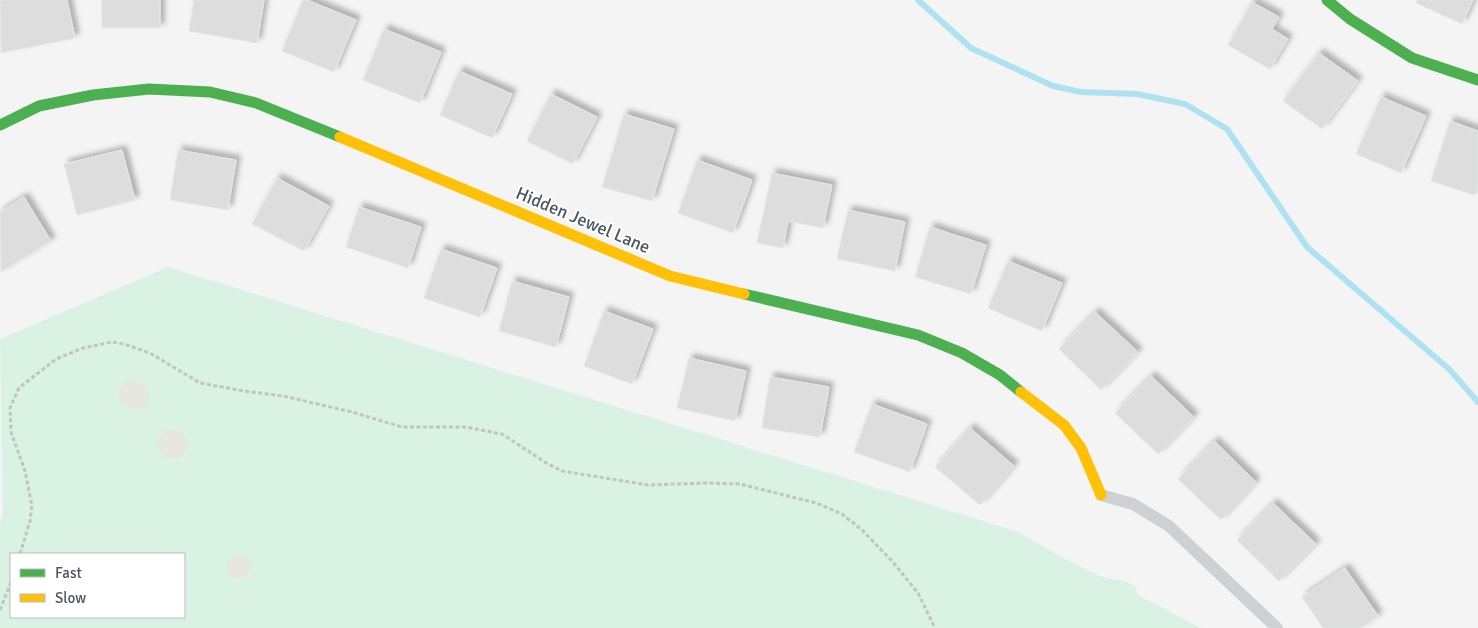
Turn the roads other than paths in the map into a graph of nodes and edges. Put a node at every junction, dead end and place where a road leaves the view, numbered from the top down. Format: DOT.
graph roads {
  1 [pos="1327,0"];
  2 [pos="1478,80"];
  3 [pos="0,125"];
  4 [pos="1102,495"];
  5 [pos="1277,628"];
  1 -- 2 [label="street"];
  3 -- 4 [label="street, Hidden Jewel Lane"];
  4 -- 5 [label="lane"];
}
